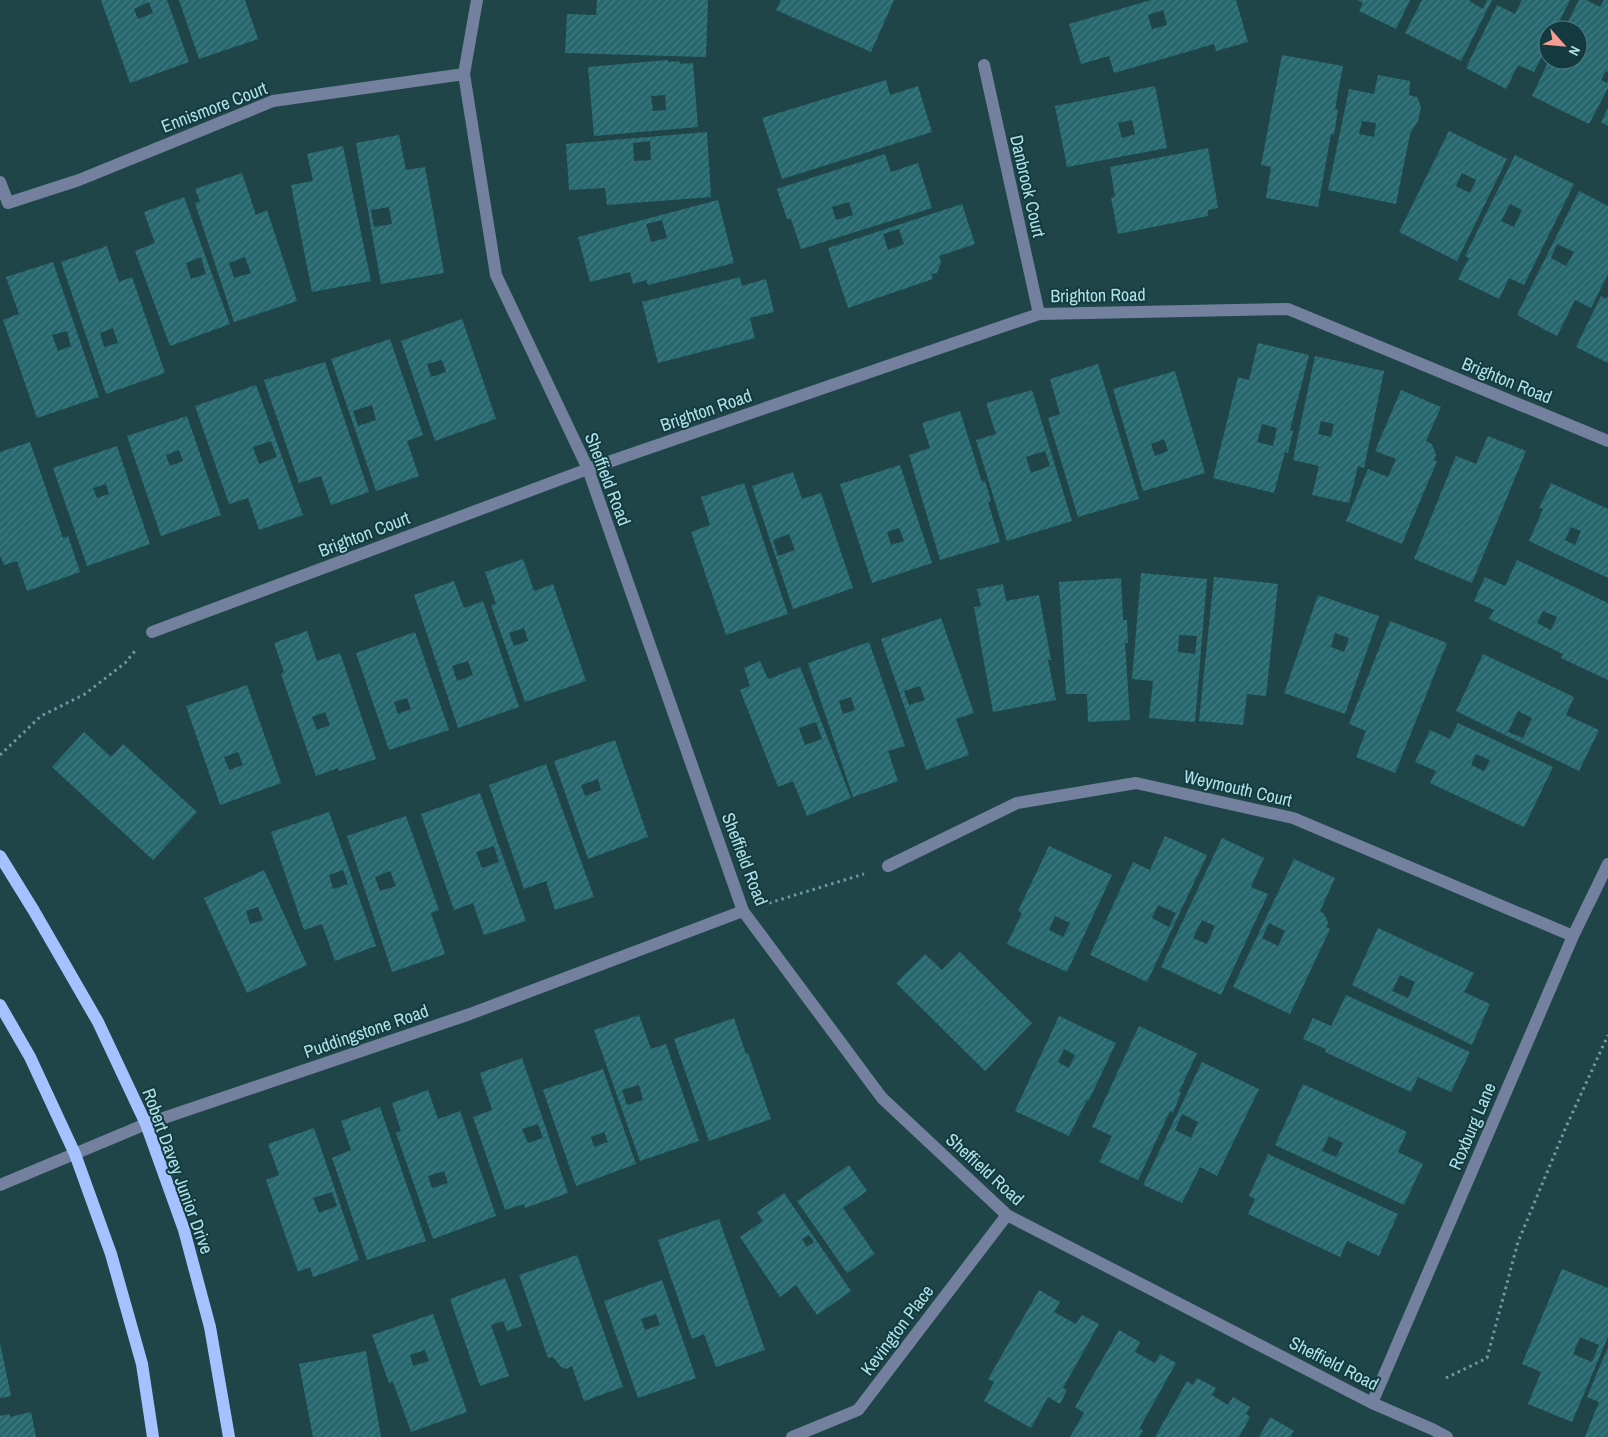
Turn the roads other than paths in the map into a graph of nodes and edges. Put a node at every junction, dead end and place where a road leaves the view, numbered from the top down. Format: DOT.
graph roads {
  1 [pos="477,0"];
  2 [pos="984,65"];
  3 [pos="464,74"];
  4 [pos="0,182"];
  5 [pos="1039,314"];
  6 [pos="1608,441"];
  7 [pos="588,469"];
  8 [pos="152,632"];
  9 [pos="0,856"];
  10 [pos="1608,864"];
  11 [pos="888,866"];
  12 [pos="743,911"];
  13 [pos="1573,936"];
  14 [pos="0,1005"];
  15 [pos="146,1124"];
  16 [pos="75,1154"];
  17 [pos="0,1184"];
  18 [pos="1007,1215"];
  19 [pos="1372,1403"];
  20 [pos="153,1437"];
  21 [pos="229,1437"];
  22 [pos="792,1437"];
  23 [pos="1447,1437"];
  1 -- 3 [label="street, Sheffield Road"];
  2 -- 5 [label="street, Danbrook Court"];
  3 -- 4 [label="street, Ennismore Court"];
  3 -- 7 [label="street, Sheffield Road"];
  5 -- 6 [label="street, Brighton Road"];
  5 -- 7 [label="street, Brighton Road"];
  7 -- 8 [label="street, Brighton Court"];
  7 -- 12 [label="street, Sheffield Road"];
  9 -- 15 [label="main road, Robert Davey Junior Drive"];
  10 -- 13 [label="street, Roxburg Lane"];
  11 -- 13 [label="street, Weymouth Court"];
  12 -- 15 [label="street, Puddingstone Road"];
  12 -- 18 [label="street, Sheffield Road"];
  13 -- 19 [label="street, Roxburg Lane"];
  14 -- 16 [label="main road"];
  15 -- 16 [label="street, Puddingstone Road"];
  15 -- 21 [label="main road, Robert Davey Junior Drive"];
  16 -- 17 [label="street, Puddingstone Road"];
  16 -- 20 [label="main road"];
  18 -- 19 [label="street, Sheffield Road"];
  18 -- 22 [label="street, Kevington Place"];
  19 -- 23 [label="street, Sheffield Road"];
}
